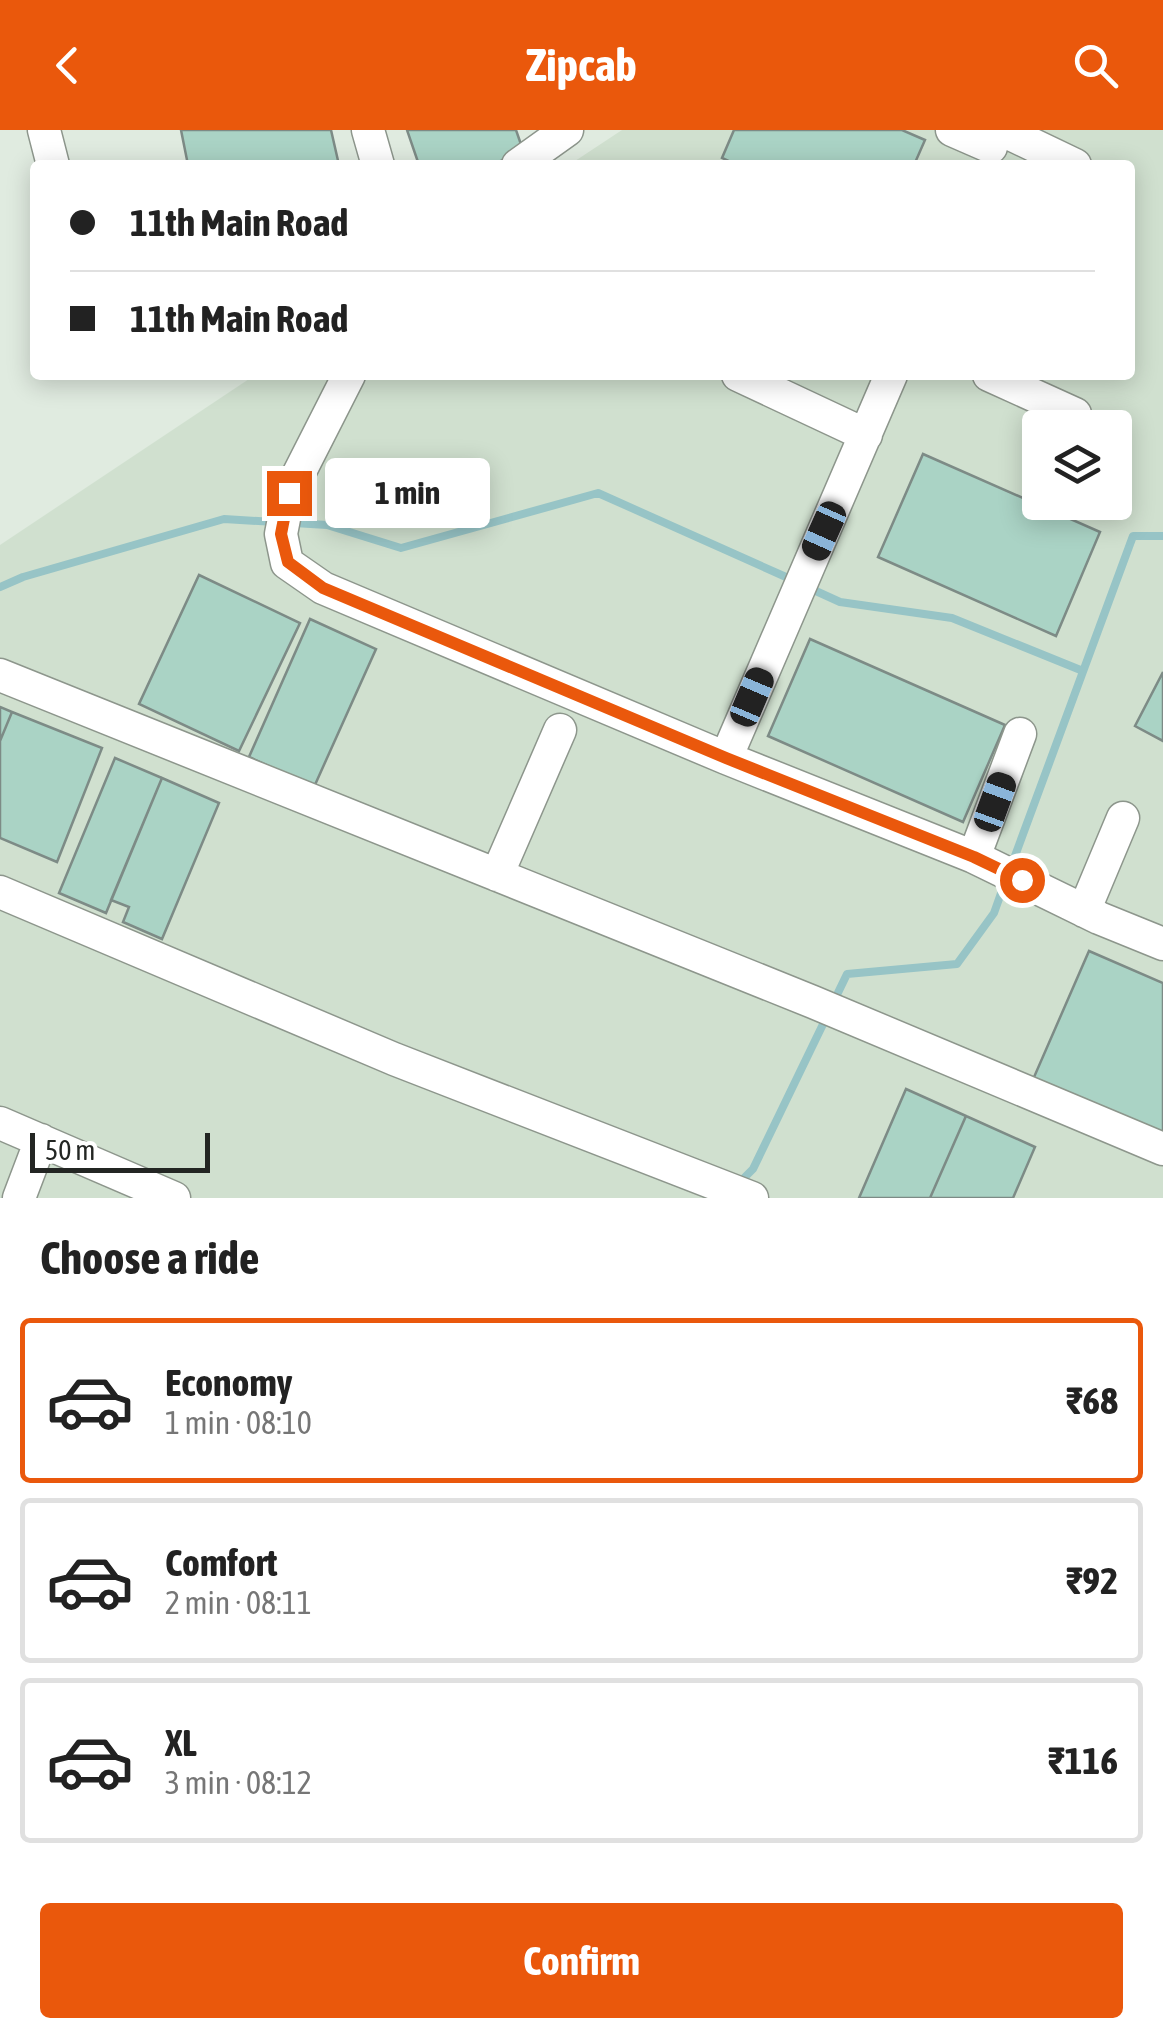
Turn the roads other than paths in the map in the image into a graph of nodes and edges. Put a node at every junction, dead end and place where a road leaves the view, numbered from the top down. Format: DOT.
graph roads {
  1 [pos="44,130"];
  2 [pos="368,130"];
  3 [pos="952,130"];
  4 [pos="565,131"];
  5 [pos="994,143"];
  6 [pos="52,160"];
  7 [pos="377,160"];
  8 [pos="525,160"];
  9 [pos="1057,160"];
  10 [pos="346,380"];
  11 [pos="748,380"];
  12 [pos="890,380"];
  13 [pos="1000,380"];
  14 [pos="1066,410"];
  15 [pos="866,436"];
  16 [pos="0,675"];
  17 [pos="560,730"];
  18 [pos="1020,734"];
  19 [pos="726,758"];
  20 [pos="1122,818"];
  21 [pos="997,868"];
  22 [pos="498,875"];
  23 [pos="1,896"];
  24 [pos="1084,911"];
  25 [pos="1163,944"];
  26 [pos="0,1123"];
  27 [pos="41,1140"];
  28 [pos="1163,1150"];
  29 [pos="19,1198"];
  30 [pos="174,1198"];
  31 [pos="751,1198"];
  1 -- 6 [label="street"];
  2 -- 7 [label="street"];
  3 -- 5 [label="street"];
  4 -- 8 [label="street"];
  5 -- 9 [label="street"];
  10 -- 19 [label="street"];
  11 -- 15 [label="street"];
  12 -- 15 [label="street"];
  13 -- 14 [label="street"];
  15 -- 19 [label="street"];
  16 -- 22 [label="street"];
  17 -- 22 [label="street"];
  18 -- 21 [label="street"];
  19 -- 21 [label="street"];
  20 -- 24 [label="street"];
  21 -- 24 [label="street"];
  22 -- 28 [label="street"];
  23 -- 31 [label="street"];
  24 -- 25 [label="street"];
  26 -- 27 [label="street"];
  27 -- 29 [label="street"];
  27 -- 30 [label="street"];
}
